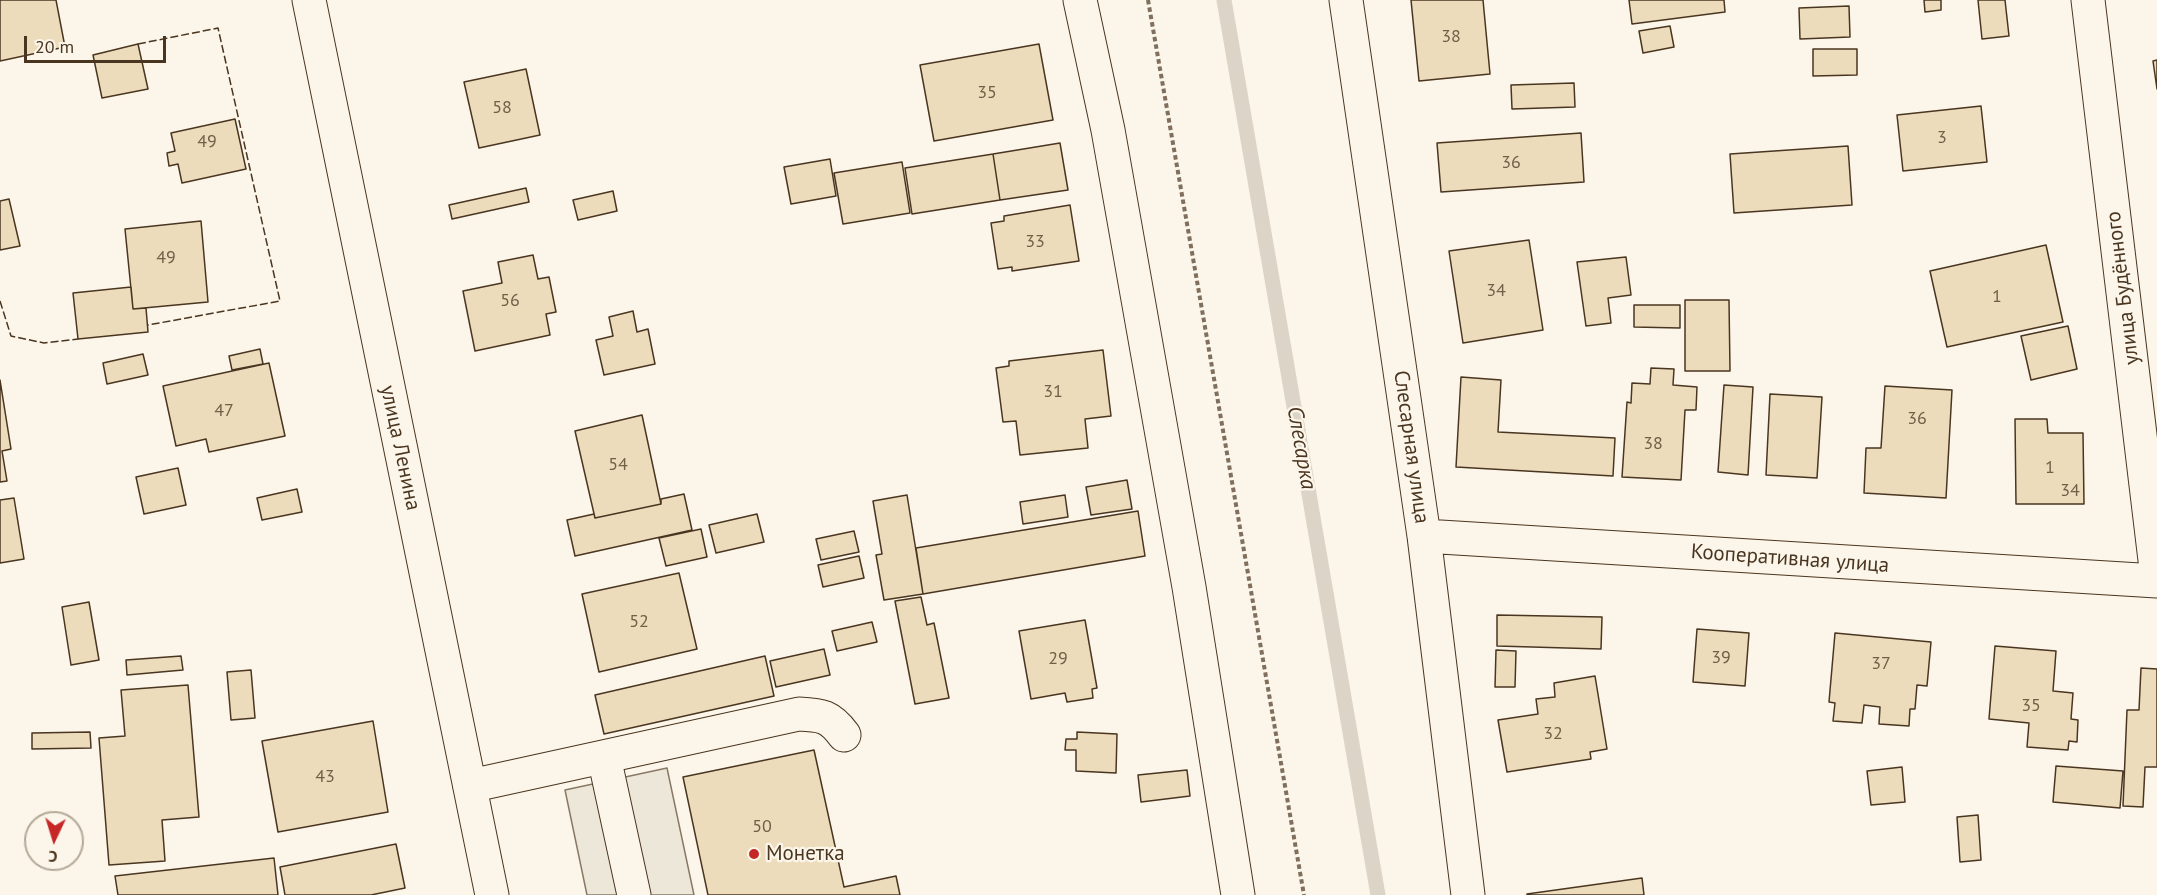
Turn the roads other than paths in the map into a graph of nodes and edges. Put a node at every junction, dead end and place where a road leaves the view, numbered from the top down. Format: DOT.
graph roads {
  1 [pos="309,0"];
  2 [pos="1080,0"];
  3 [pos="1346,0"];
  4 [pos="2088,0"];
  5 [pos="1424,536"];
  6 [pos="2157,579"];
  7 [pos="844,735"];
  8 [pos="604,757"];
  9 [pos="470,786"];
  10 [pos="492,895"];
  11 [pos="634,895"];
  12 [pos="1238,895"];
  13 [pos="1468,895"];
  1 -- 9 [label="street, улица Ленина"];
  2 -- 12 [label="street"];
  3 -- 5 [label="street, Слесарная улица"];
  4 -- 6 [label="street, улица Будённого"];
  5 -- 6 [label="street, Кооперативная улица"];
  5 -- 13 [label="street, Слесарная улица"];
  7 -- 8 [label="street"];
  8 -- 9 [label="street"];
  8 -- 11 [label="street"];
  9 -- 10 [label="street, улица Ленина"];
}
